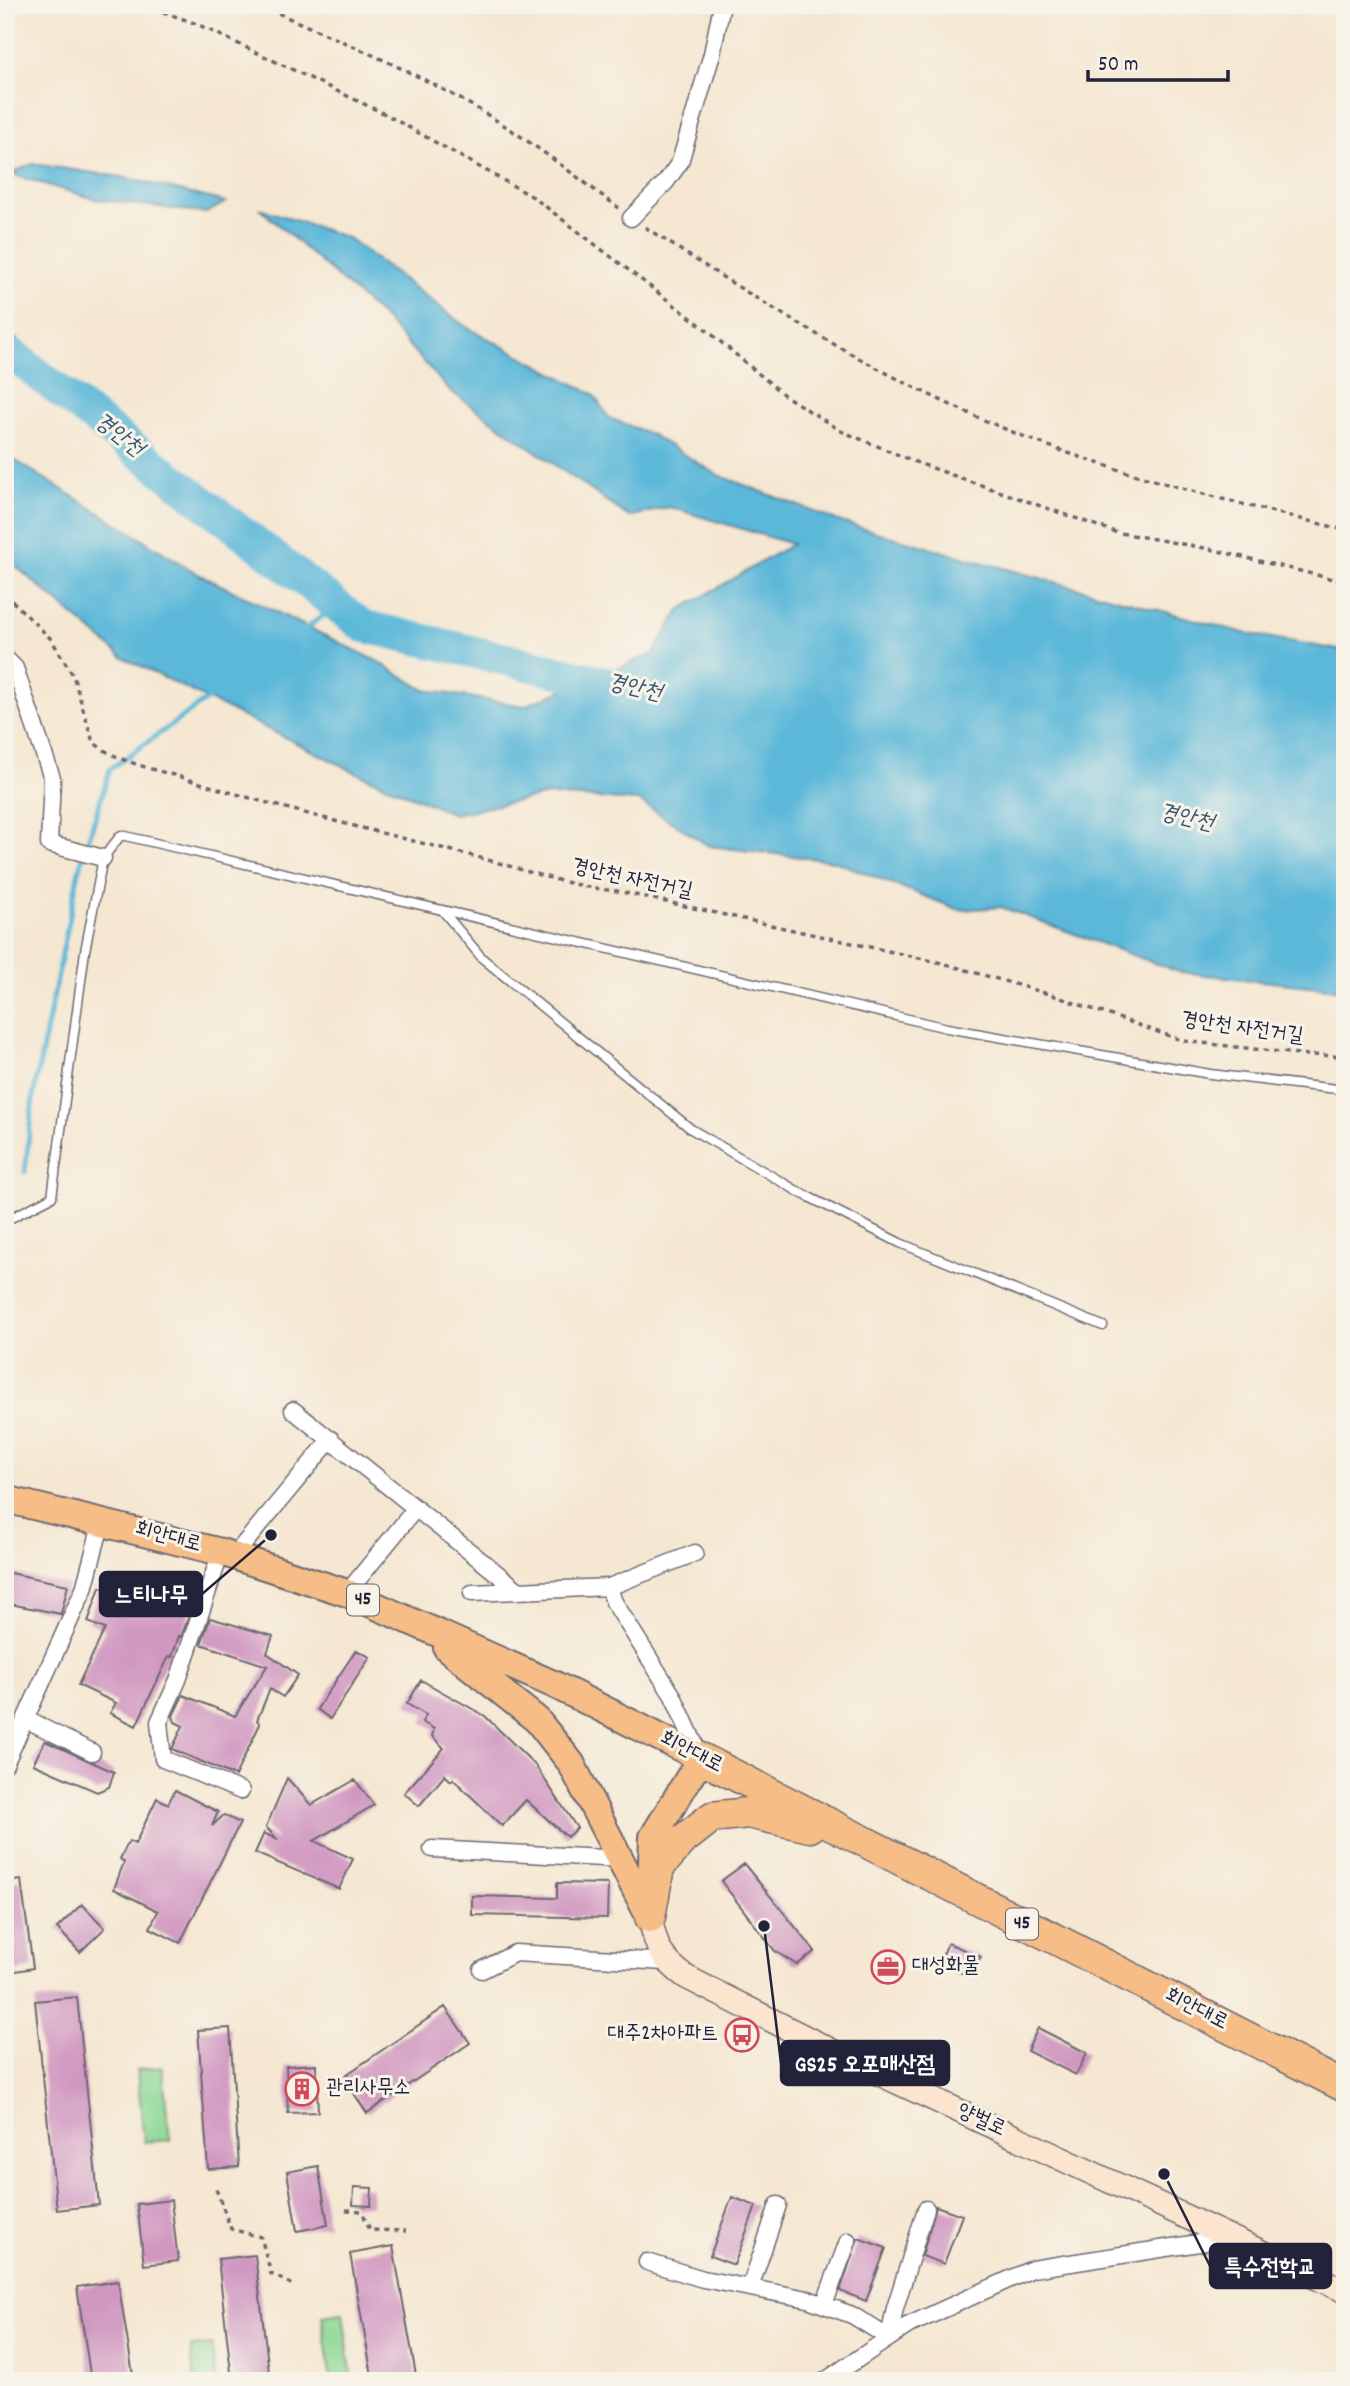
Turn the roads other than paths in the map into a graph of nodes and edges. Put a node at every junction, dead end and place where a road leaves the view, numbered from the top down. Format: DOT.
graph roads {
  1 [pos="722,5"];
  2 [pos="631,218"];
  3 [pos="5,658"];
  4 [pos="100,857"];
  5 [pos="442,910"];
  6 [pos="1345,1090"];
  7 [pos="5,1221"];
  8 [pos="1103,1326"];
  9 [pos="293,1410"];
  10 [pos="331,1439"];
  11 [pos="5,1499"];
  12 [pos="416,1508"];
  13 [pos="103,1521"];
  14 [pos="695,1553"];
  15 [pos="227,1554"];
  16 [pos="608,1587"];
  17 [pos="519,1591"];
  18 [pos="347,1593"];
  19 [pos="472,1593"];
  20 [pos="418,1625"];
  21 [pos="27,1720"];
  22 [pos="92,1752"];
  23 [pos="701,1758"];
  24 [pos="5,1764"];
  25 [pos="241,1791"];
  26 [pos="853,1838"];
  27 [pos="432,1849"];
  28 [pos="621,1859"];
  29 [pos="650,1917"];
  30 [pos="665,1962"];
  31 [pos="482,1970"];
  32 [pos="1345,2087"];
  33 [pos="778,2205"];
  34 [pos="926,2209"];
  35 [pos="1231,2238"];
  36 [pos="848,2241"];
  37 [pos="647,2262"];
  38 [pos="751,2286"];
  39 [pos="1345,2291"];
  40 [pos="824,2305"];
  41 [pos="889,2338"];
  42 [pos="825,2381"];
  1 -- 2 [label="street"];
  3 -- 4 [label="street"];
  4 -- 5 [label="lane"];
  4 -- 7 [label="lane"];
  5 -- 6 [label="lane"];
  5 -- 8 [label="lane"];
  9 -- 10 [label="street"];
  10 -- 12 [label="street"];
  10 -- 15 [label="street"];
  11 -- 13 [label="main road, 회안대로 / 45"];
  12 -- 17 [label="street"];
  12 -- 18 [label="street"];
  13 -- 15 [label="main road, 회안대로 / 45"];
  13 -- 21 [label="street"];
  14 -- 16 [label="street"];
  15 -- 18 [label="main road, 회안대로 / 45"];
  15 -- 25 [label="street"];
  16 -- 17 [label="street"];
  16 -- 23 [label="street"];
  17 -- 19 [label="street"];
  18 -- 20 [label="main road, 회안대로 / 45"];
  20 -- 23 [label="main road, 회안대로 / 45"];
  20 -- 28 [label="main road"];
  21 -- 22 [label="street"];
  21 -- 24 [label="street"];
  23 -- 26 [label="highway, 회안대로 / 45"];
  23 -- 29 [label="main road"];
  26 -- 29 [label="highway"];
  26 -- 32 [label="highway, 회안대로 / 45"];
  27 -- 28 [label="street"];
  28 -- 29 [label="main road"];
  29 -- 30 [label="street"];
  30 -- 31 [label="street"];
  30 -- 35 [label="street, 양벌로"];
  33 -- 38 [label="street"];
  34 -- 41 [label="street"];
  35 -- 39 [label="street, 양벌로"];
  35 -- 41 [label="street"];
  36 -- 40 [label="street"];
  37 -- 38 [label="street"];
  38 -- 40 [label="street"];
  40 -- 41 [label="street"];
  41 -- 42 [label="street"];
}
